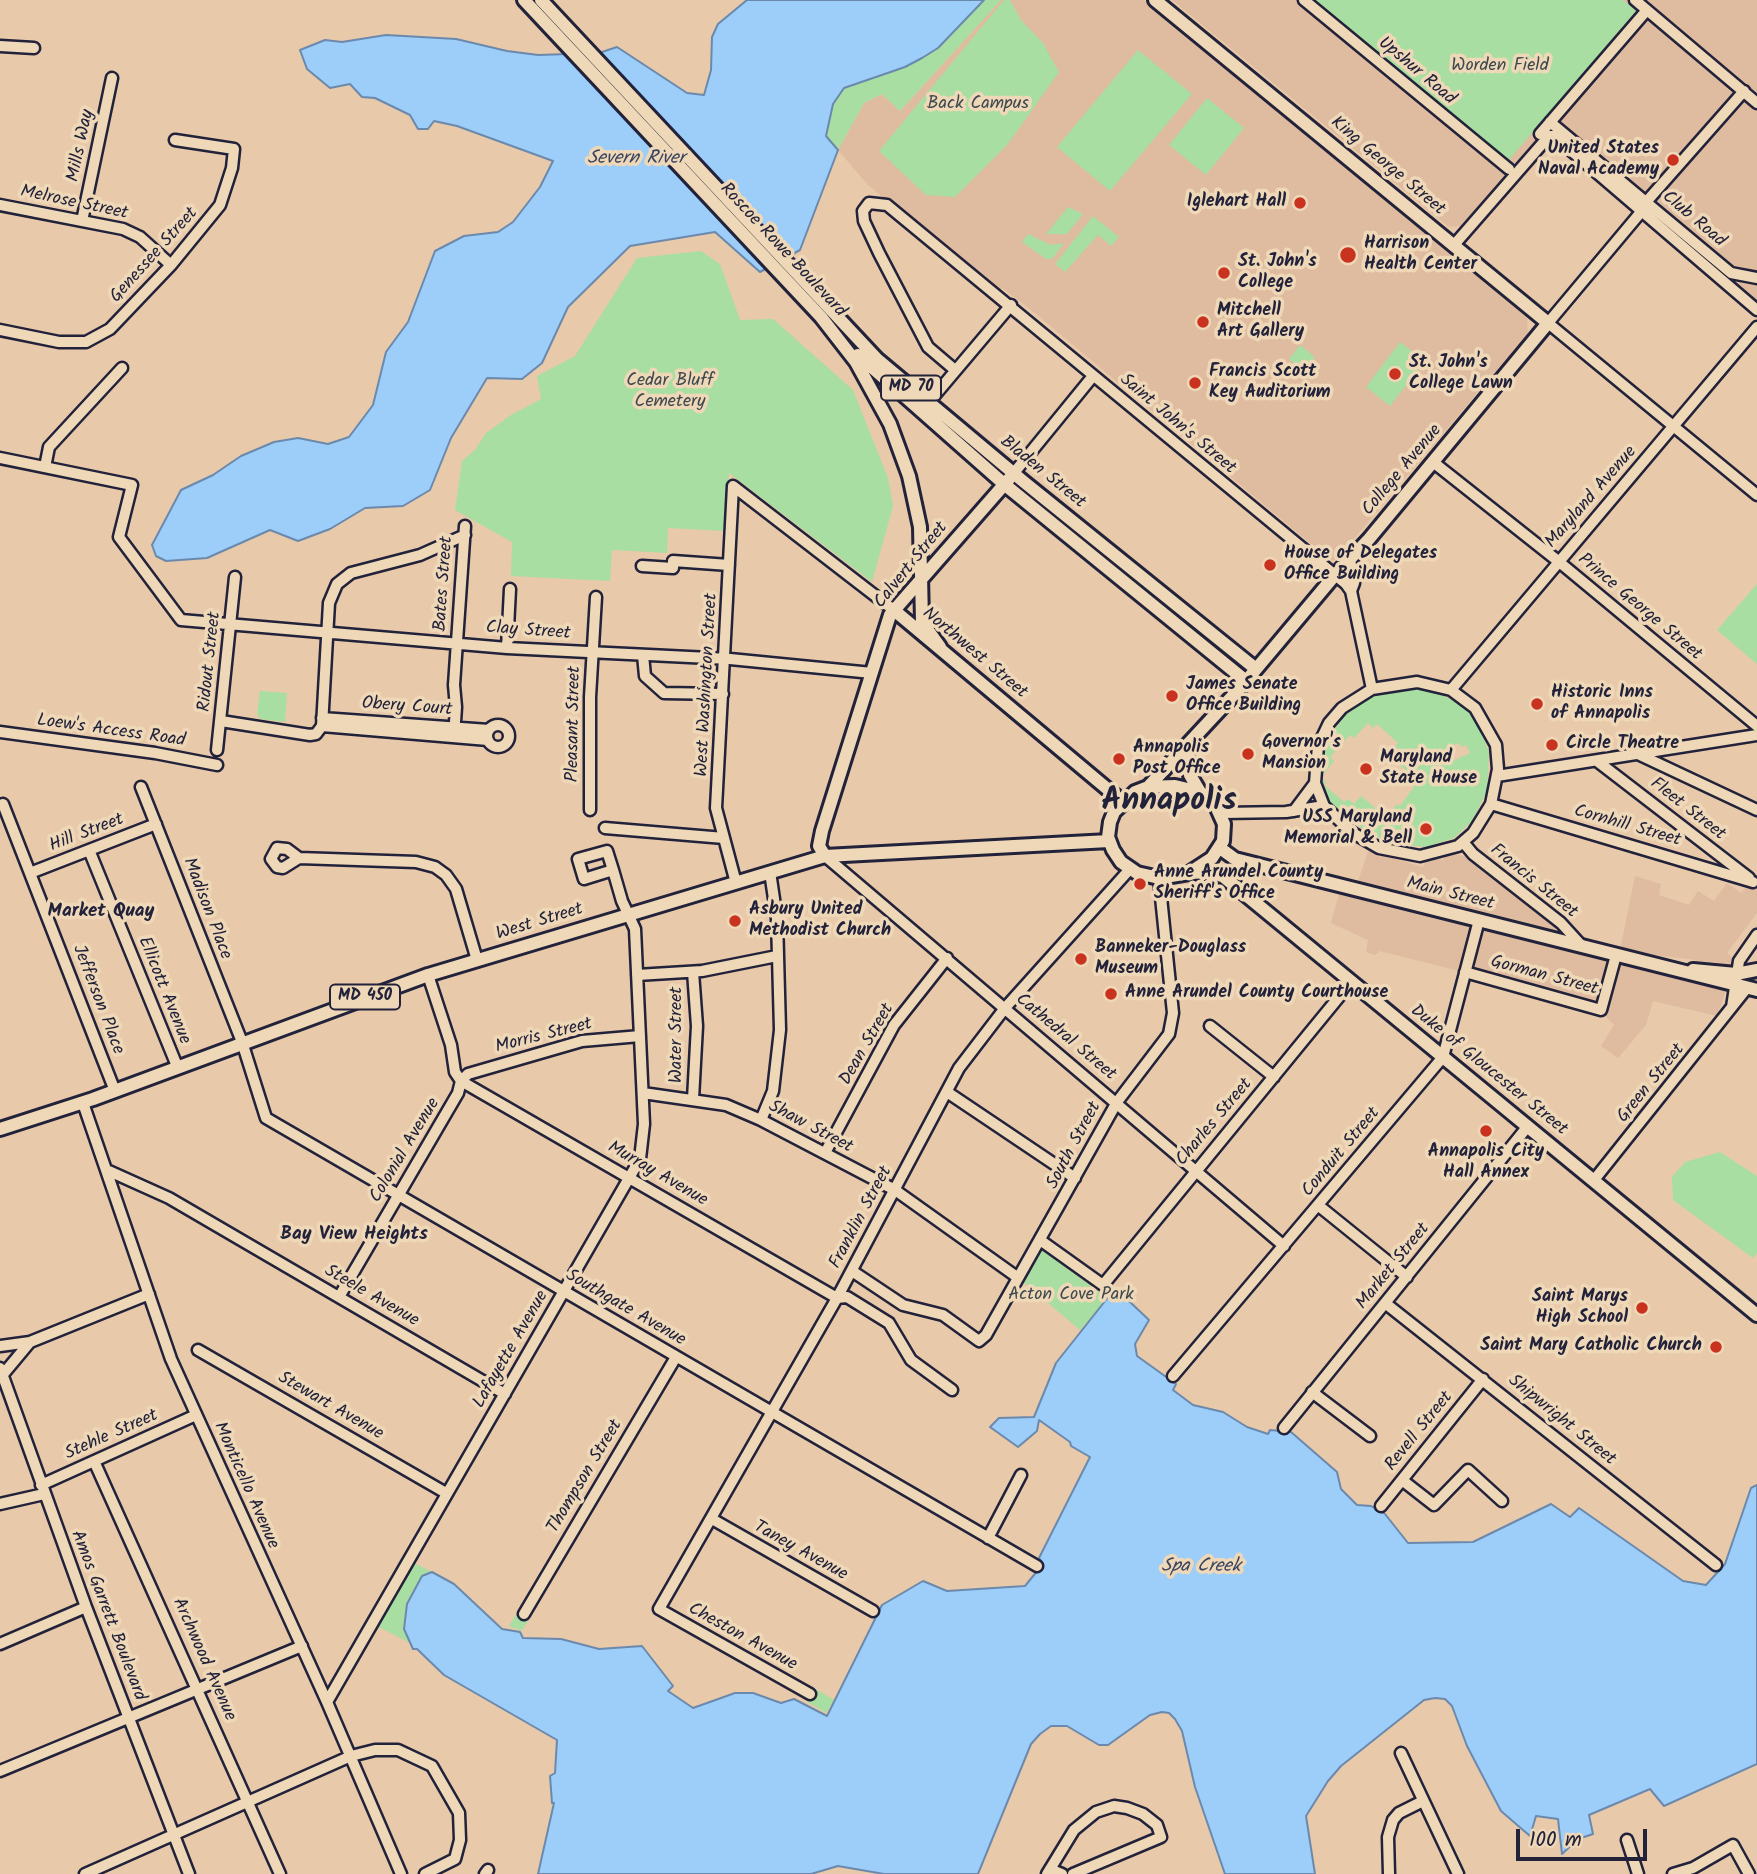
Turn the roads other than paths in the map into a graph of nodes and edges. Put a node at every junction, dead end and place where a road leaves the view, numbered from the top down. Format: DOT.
graph roads {
  1 [pos="524,0"];
  2 [pos="541,0"];
  3 [pos="1155,0"];
  4 [pos="1304,0"];
  5 [pos="1635,0"];
  6 [pos="1647,10"];
  7 [pos="554,23"];
  8 [pos="0,46"];
  9 [pos="34,48"];
  10 [pos="112,78"];
  11 [pos="1744,92"];
  12 [pos="1757,103"];
  13 [pos="1550,122"];
  14 [pos="1544,135"];
  15 [pos="175,140"];
  16 [pos="1509,169"];
  17 [pos="1647,201"];
  18 [pos="0,205"];
  19 [pos="1641,212"];
  20 [pos="82,221"];
  21 [pos="1454,245"];
  22 [pos="171,265"];
  23 [pos="1757,278"];
  24 [pos="811,298"];
  25 [pos="1006,301"];
  26 [pos="1757,310"];
  27 [pos="1548,323"];
  28 [pos="1757,327"];
  29 [pos="0,330"];
  30 [pos="833,331"];
  31 [pos="122,368"];
  32 [pos="956,370"];
  33 [pos="1093,376"];
  34 [pos="935,395"];
  35 [pos="1672,428"];
  36 [pos="0,458"];
  37 [pos="1433,463"];
  38 [pos="45,467"];
  39 [pos="1013,474"];
  40 [pos="1004,484"];
  41 [pos="733,486"];
  42 [pos="1757,495"];
  43 [pos="1350,559"];
  44 [pos="1558,561"];
  45 [pos="729,565"];
  46 [pos="642,566"];
  47 [pos="1335,575"];
  48 [pos="922,576"];
  49 [pos="235,578"];
  50 [pos="510,589"];
  51 [pos="1351,591"];
  52 [pos="596,597"];
  53 [pos="895,611"];
  54 [pos="230,627"];
  55 [pos="327,634"];
  56 [pos="457,643"];
  57 [pos="940,647"];
  58 [pos="507,648"];
  59 [pos="593,652"];
  60 [pos="643,655"];
  61 [pos="724,659"];
  62 [pos="1256,669"];
  63 [pos="872,673"];
  64 [pos="1246,681"];
  65 [pos="1372,689"];
  66 [pos="1451,690"];
  67 [pos="723,694"];
  68 [pos="221,721"];
  69 [pos="322,722"];
  70 [pos="1757,726"];
  71 [pos="0,732"];
  72 [pos="454,732"];
  73 [pos="488,735"];
  74 [pos="1757,735"];
  75 [pos="1186,748"];
  76 [pos="218,750"];
  77 [pos="1639,754"];
  78 [pos="1597,761"];
  79 [pos="217,765"];
  80 [pos="1497,776"];
  81 [pos="1315,783"];
  82 [pos="141,786"];
  83 [pos="1148,787"];
  84 [pos="1200,792"];
  85 [pos="1123,802"];
  86 [pos="3,804"];
  87 [pos="1491,804"];
  88 [pos="1324,806"];
  89 [pos="590,810"];
  90 [pos="1757,810"];
  91 [pos="1294,811"];
  92 [pos="1222,813"];
  93 [pos="156,824"];
  94 [pos="605,828"];
  95 [pos="724,838"];
  96 [pos="1109,841"];
  97 [pos="1463,842"];
  98 [pos="1220,848"];
  99 [pos="89,850"];
  100 [pos="825,856"];
  101 [pos="299,858"];
  102 [pos="1130,869"];
  103 [pos="613,870"];
  104 [pos="769,872"];
  105 [pos="30,873"];
  106 [pos="1189,873"];
  107 [pos="1159,878"];
  108 [pos="736,883"];
  109 [pos="1755,883"];
  110 [pos="628,915"];
  111 [pos="1479,920"];
  112 [pos="1757,935"];
  113 [pos="1582,946"];
  114 [pos="777,956"];
  115 [pos="1616,956"];
  116 [pos="947,958"];
  117 [pos="477,960"];
  118 [pos="1757,970"];
  119 [pos="693,972"];
  120 [pos="1465,972"];
  121 [pos="428,975"];
  122 [pos="637,975"];
  123 [pos="1352,981"];
  124 [pos="1744,984"];
  125 [pos="1005,1008"];
  126 [pos="1210,1026"];
  127 [pos="640,1036"];
  128 [pos="242,1042"];
  129 [pos="1443,1057"];
  130 [pos="177,1066"];
  131 [pos="1274,1077"];
  132 [pos="461,1081"];
  133 [pos="115,1091"];
  134 [pos="947,1092"];
  135 [pos="643,1093"];
  136 [pos="693,1099"];
  137 [pos="1117,1102"];
  138 [pos="83,1103"];
  139 [pos="761,1119"];
  140 [pos="1528,1126"];
  141 [pos="0,1129"];
  142 [pos="825,1153"];
  143 [pos="1197,1170"];
  144 [pos="109,1171"];
  145 [pos="630,1178"];
  146 [pos="1075,1178"];
  147 [pos="1594,1180"];
  148 [pos="895,1190"];
  149 [pos="398,1196"];
  150 [pos="1319,1206"];
  151 [pos="1040,1240"];
  152 [pos="1284,1246"];
  153 [pos="852,1271"];
  154 [pos="1017,1277"];
  155 [pos="1407,1277"];
  156 [pos="564,1292"];
  157 [pos="149,1294"];
  158 [pos="339,1297"];
  159 [pos="837,1298"];
  160 [pos="1385,1303"];
  161 [pos="1756,1311"];
  162 [pos="30,1342"];
  163 [pos="0,1346"];
  164 [pos="198,1350"];
  165 [pos="676,1357"];
  166 [pos="1,1374"];
  167 [pos="1173,1376"];
  168 [pos="1483,1379"];
  169 [pos="952,1390"];
  170 [pos="1312,1392"];
  171 [pos="505,1394"];
  172 [pos="771,1413"];
  173 [pos="196,1415"];
  174 [pos="1284,1428"];
  175 [pos="1370,1436"];
  176 [pos="94,1461"];
  177 [pos="1021,1475"];
  178 [pos="1402,1480"];
  179 [pos="43,1489"];
  180 [pos="446,1493"];
  181 [pos="1502,1501"];
  182 [pos="0,1504"];
  183 [pos="1381,1506"];
  184 [pos="712,1519"];
  185 [pos="988,1538"];
  186 [pos="1716,1565"];
  187 [pos="1037,1566"];
  188 [pos="86,1607"];
  189 [pos="659,1609"];
  190 [pos="873,1611"];
  191 [pos="524,1614"];
  192 [pos="0,1644"];
  193 [pos="302,1646"];
  194 [pos="199,1690"];
  195 [pos="810,1694"];
  196 [pos="327,1702"];
  197 [pos="128,1716"];
  198 [pos="1401,1754"];
  199 [pos="351,1756"];
  200 [pos="0,1771"];
  201 [pos="249,1801"];
  202 [pos="1423,1801"];
  203 [pos="174,1835"];
  204 [pos="1627,1840"];
  205 [pos="1048,1871"];
  206 [pos="1747,1871"];
  207 [pos="398,1873"];
  208 [pos="85,1874"];
  209 [pos="189,1874"];
  210 [pos="280,1874"];
  211 [pos="425,1874"];
  212 [pos="1062,1874"];
  213 [pos="1073,1874"];
  214 [pos="1389,1874"];
  215 [pos="1458,1874"];
  216 [pos="1638,1874"];
  217 [pos="1672,1874"];
  1 -- 7 [label="main road, Roscoe Rowe Boulevard / MD 70"];
  2 -- 7 [label="main road, Roscoe Rowe Boulevard / MD 70"];
  3 -- 21 [label="main road, King George Street"];
  4 -- 16 [label="street, Upshur Road"];
  5 -- 6 [label="street"];
  6 -- 11 [label="street"];
  6 -- 13 [label="street"];
  7 -- 24 [label="main road, Roscoe Rowe Boulevard / MD 70"];
  8 -- 9 [label="street"];
  10 -- 20 [label="street, Mills Way"];
  11 -- 12 [label="street"];
  11 -- 17 [label="street"];
  13 -- 14 [label="street"];
  13 -- 17 [label="street, Club Road"];
  14 -- 19 [label="street"];
  14 -- 21 [label="street"];
  15 -- 22 [label="street, Genessee Street"];
  17 -- 23 [label="street, Club Road"];
  18 -- 20 [label="street, Melrose Street"];
  19 -- 26 [label="street"];
  19 -- 27 [label="street, College Avenue"];
  20 -- 22 [label="street, Melrose Street"];
  21 -- 27 [label="main road, King George Street"];
  22 -- 29 [label="street, Genessee Street"];
  24 -- 30 [label="main road, Roscoe Rowe Boulevard / MD 70"];
  24 -- 39 [label="main road, Bladen Street / MD 70"];
  25 -- 32 [label="street"];
  25 -- 32 [label="street, Saint John's Street"];
  25 -- 33 [label="street, Saint John's Street"];
  27 -- 35 [label="street, King George Street"];
  27 -- 37 [label="main road, College Avenue"];
  28 -- 35 [label="street, Maryland Avenue"];
  30 -- 40 [label="main road, Bladen Street / MD 70"];
  30 -- 48 [label="main road, Roscoe Rowe Boulevard"];
  31 -- 38 [label="street"];
  32 -- 34 [label="street"];
  33 -- 39 [label="street, Calvert Street"];
  33 -- 47 [label="street, Saint John's Street"];
  35 -- 42 [label="street, King George Street"];
  35 -- 44 [label="street, Maryland Avenue"];
  36 -- 38 [label="street"];
  37 -- 43 [label="main road, College Avenue"];
  37 -- 44 [label="street, Prince George Street"];
  38 -- 54 [label="street, Clay Street"];
  39 -- 40 [label="main road, Calvert Street"];
  39 -- 62 [label="main road, Bladen Street / MD 70"];
  40 -- 48 [label="main road, Calvert Street"];
  40 -- 64 [label="main road, Bladen Street / MD 70"];
  41 -- 45 [label="street, West Washington Street"];
  41 -- 53 [label="street, Northwest Street"];
  43 -- 47 [label="main road, College Avenue"];
  43 -- 51 [label="street"];
  44 -- 66 [label="street, Maryland Avenue"];
  44 -- 70 [label="street, Prince George Street"];
  45 -- 46 [label="street"];
  45 -- 61 [label="street, West Washington Street"];
  47 -- 51 [label="street, Saint John's Street"];
  47 -- 62 [label="main road, College Avenue"];
  48 -- 53 [label="main road, Calvert Street"];
  48 -- 57 [label="main road, Roscoe Rowe Boulevard"];
  49 -- 54 [label="street, Ridout Street"];
  50 -- 58 [label="street"];
  51 -- 65 [label="street"];
  52 -- 59 [label="street, Pleasant Street"];
  53 -- 57 [label="main road, Northwest Street"];
  53 -- 63 [label="main road, Calvert Street"];
  54 -- 55 [label="street, Clay Street"];
  54 -- 68 [label="street, Ridout Street"];
  55 -- 56 [label="street, Clay Street"];
  55 -- 56 [label="street, Bates Street"];
  55 -- 69 [label="street"];
  56 -- 58 [label="street, Clay Street"];
  56 -- 72 [label="street, Bates Street"];
  57 -- 85 [label="main road, Northwest Street"];
  58 -- 59 [label="street, Clay Street"];
  59 -- 60 [label="street, Clay Street"];
  59 -- 89 [label="street, Pleasant Street"];
  60 -- 61 [label="street, Clay Street"];
  60 -- 67 [label="street"];
  61 -- 63 [label="street, Clay Street"];
  61 -- 67 [label="street, West Washington Street"];
  62 -- 64 [label="main road, College Avenue"];
  63 -- 100 [label="main road, Calvert Street"];
  64 -- 75 [label="main road, College Avenue"];
  65 -- 66 [label="street"];
  65 -- 81 [label="street"];
  66 -- 80 [label="street"];
  67 -- 95 [label="street, West Washington Street"];
  68 -- 69 [label="street, Obery Court"];
  68 -- 76 [label="street, Ridout Street"];
  69 -- 72 [label="street, Obery Court"];
  71 -- 79 [label="street, Loew's Access Road"];
  72 -- 73 [label="street, Obery Court"];
  74 -- 77 [label="street"];
  75 -- 83 [label="main road, College Avenue"];
  75 -- 84 [label="main road"];
  77 -- 78 [label="street"];
  77 -- 90 [label="street"];
  78 -- 80 [label="street"];
  78 -- 109 [label="street, Fleet Street"];
  80 -- 87 [label="street"];
  81 -- 88 [label="street"];
  81 -- 91 [label="street"];
  82 -- 93 [label="street, Madison Place"];
  83 -- 84 [label="main road"];
  83 -- 85 [label="main road"];
  84 -- 92 [label="main road"];
  85 -- 96 [label="main road"];
  86 -- 105 [label="street, Jefferson Place"];
  87 -- 97 [label="street"];
  87 -- 109 [label="street, Cornhill Street"];
  88 -- 91 [label="street"];
  88 -- 97 [label="street"];
  91 -- 92 [label="street"];
  92 -- 98 [label="main road"];
  93 -- 99 [label="street, Hill Street"];
  93 -- 128 [label="street, Madison Place"];
  94 -- 95 [label="street"];
  95 -- 108 [label="street, West Washington Street"];
  96 -- 100 [label="main road, West Street / MD 450"];
  96 -- 102 [label="main road"];
  97 -- 113 [label="street, Francis Street"];
  98 -- 106 [label="main road"];
  98 -- 111 [label="main road, Main Street"];
  99 -- 105 [label="street, Hill Street"];
  99 -- 130 [label="street, Ellicott Avenue"];
  100 -- 104 [label="main road, West Street / MD 450"];
  100 -- 116 [label="street, Cathedral Street"];
  101 -- 117 [label="street"];
  102 -- 107 [label="main road"];
  102 -- 125 [label="street, Franklin Street"];
  103 -- 110 [label="street, Lafayette Avenue"];
  104 -- 108 [label="main road, West Street / MD 450"];
  104 -- 114 [label="street"];
  105 -- 133 [label="street, Jefferson Place"];
  106 -- 107 [label="main road"];
  106 -- 123 [label="main road, Duke of Gloucester Street"];
  107 -- 137 [label="street, South Street"];
  108 -- 110 [label="main road, West Street / MD 450"];
  110 -- 117 [label="main road, West Street / MD 450"];
  110 -- 122 [label="street, Lafayette Avenue"];
  111 -- 113 [label="main road, Main Street"];
  111 -- 120 [label="street, Conduit Street"];
  112 -- 124 [label="street"];
  113 -- 115 [label="main road, Main Street"];
  114 -- 119 [label="street"];
  114 -- 139 [label="street"];
  115 -- 120 [label="street, Gorman Street"];
  115 -- 124 [label="main road, Main Street"];
  116 -- 125 [label="street, Cathedral Street"];
  116 -- 142 [label="street, Dean Street"];
  117 -- 121 [label="main road, West Street / MD 450"];
  118 -- 124 [label="main road, Main Street"];
  119 -- 122 [label="street"];
  119 -- 136 [label="street, Water Street"];
  120 -- 129 [label="street, Conduit Street"];
  121 -- 128 [label="main road, West Street / MD 450"];
  121 -- 132 [label="street"];
  122 -- 127 [label="street, Lafayette Avenue"];
  123 -- 129 [label="main road, Duke of Gloucester Street"];
  123 -- 131 [label="street, Charles Street"];
  124 -- 147 [label="street, Green Street"];
  125 -- 134 [label="street, Franklin Street"];
  125 -- 137 [label="street, Cathedral Street"];
  126 -- 131 [label="street"];
  127 -- 132 [label="street, Morris Street"];
  127 -- 135 [label="street, Lafayette Avenue"];
  128 -- 130 [label="main road, West Street / MD 450"];
  128 -- 149 [label="street, Southgate Avenue"];
  129 -- 140 [label="main road, Duke of Gloucester Street"];
  129 -- 150 [label="street, Conduit Street"];
  130 -- 133 [label="main road, West Street / MD 450"];
  131 -- 143 [label="street, Charles Street"];
  132 -- 145 [label="street, Murray Avenue"];
  132 -- 149 [label="street, Colonial Avenue"];
  133 -- 138 [label="main road, West Street / MD 450"];
  134 -- 146 [label="street"];
  134 -- 148 [label="street, Franklin Street"];
  135 -- 136 [label="street, Shaw Street"];
  135 -- 145 [label="street, Lafayette Avenue"];
  136 -- 139 [label="street, Shaw Street"];
  137 -- 143 [label="street, Cathedral Street"];
  137 -- 146 [label="street, South Street"];
  138 -- 141 [label="main road, West Street / MD 450"];
  138 -- 144 [label="street, Monticello Avenue"];
  139 -- 142 [label="street, Shaw Street"];
  140 -- 147 [label="main road, Duke of Gloucester Street"];
  140 -- 155 [label="street, Market Street"];
  142 -- 148 [label="street, Shaw Street"];
  143 -- 151 [label="street, Charles Street"];
  143 -- 152 [label="street, Cathedral Street"];
  144 -- 157 [label="street, Monticello Avenue"];
  144 -- 158 [label="street, Steele Avenue"];
  145 -- 156 [label="street, Lafayette Avenue"];
  145 -- 159 [label="street, Murray Avenue"];
  146 -- 151 [label="street, South Street"];
  147 -- 161 [label="main road, Duke of Gloucester Street"];
  148 -- 153 [label="street, Franklin Street"];
  148 -- 154 [label="street, Shaw Street"];
  149 -- 156 [label="street, Southgate Avenue"];
  149 -- 158 [label="street, Colonial Avenue"];
  150 -- 152 [label="street, Conduit Street"];
  150 -- 155 [label="street"];
  151 -- 154 [label="street, South Street"];
  152 -- 167 [label="street, Conduit Street"];
  153 -- 154 [label="street, South Street"];
  153 -- 159 [label="street, Franklin Street"];
  155 -- 160 [label="street, Market Street"];
  156 -- 165 [label="street, Southgate Avenue"];
  156 -- 171 [label="street, Lafayette Avenue"];
  157 -- 162 [label="street"];
  157 -- 173 [label="street, Monticello Avenue"];
  158 -- 171 [label="street, Steele Avenue"];
  159 -- 169 [label="street, Murray Avenue"];
  159 -- 172 [label="street, Franklin Street"];
  160 -- 168 [label="street, Shipwright Street"];
  160 -- 170 [label="street, Market Street"];
  162 -- 163 [label="street"];
  162 -- 166 [label="street"];
  164 -- 180 [label="street, Stewart Avenue"];
  165 -- 172 [label="street, Southgate Avenue"];
  165 -- 191 [label="street, Thompson Street"];
  166 -- 179 [label="street, Amos Garrett Boulevard"];
  168 -- 178 [label="street, Revell Street"];
  168 -- 186 [label="street, Shipwright Street"];
  170 -- 174 [label="street, Market Street"];
  170 -- 175 [label="street"];
  171 -- 180 [label="street, Lafayette Avenue"];
  172 -- 184 [label="street, Franklin Street"];
  172 -- 185 [label="street, Southgate Avenue"];
  173 -- 176 [label="street, Stehle Street"];
  173 -- 193 [label="street, Monticello Avenue"];
  176 -- 179 [label="street, Stehle Street"];
  176 -- 194 [label="street, Archwood Avenue"];
  177 -- 185 [label="street"];
  178 -- 181 [label="street"];
  178 -- 183 [label="street, Revell Street"];
  179 -- 182 [label="street, Stehle Street"];
  179 -- 188 [label="street, Amos Garrett Boulevard"];
  180 -- 196 [label="street, Lafayette Avenue"];
  184 -- 189 [label="street, Franklin Street"];
  184 -- 190 [label="street, Taney Avenue"];
  185 -- 187 [label="street, Southgate Avenue"];
  188 -- 192 [label="street"];
  188 -- 197 [label="street, Amos Garrett Boulevard"];
  189 -- 195 [label="street, Cheston Avenue"];
  193 -- 194 [label="street"];
  193 -- 196 [label="street, Monticello Avenue"];
  194 -- 197 [label="street"];
  194 -- 201 [label="street, Archwood Avenue"];
  196 -- 199 [label="street, Monticello Avenue"];
  197 -- 200 [label="street"];
  197 -- 203 [label="street, Amos Garrett Boulevard"];
  198 -- 202 [label="street"];
  199 -- 201 [label="street"];
  199 -- 207 [label="street, Monticello Avenue"];
  199 -- 211 [label="street"];
  201 -- 203 [label="street"];
  201 -- 210 [label="street, Archwood Avenue"];
  202 -- 214 [label="street"];
  202 -- 215 [label="street"];
  203 -- 208 [label="street"];
  203 -- 209 [label="street, Amos Garrett Boulevard"];
  204 -- 216 [label="street"];
  205 -- 212 [label="street"];
  205 -- 213 [label="street"];
  206 -- 217 [label="street"];
}
